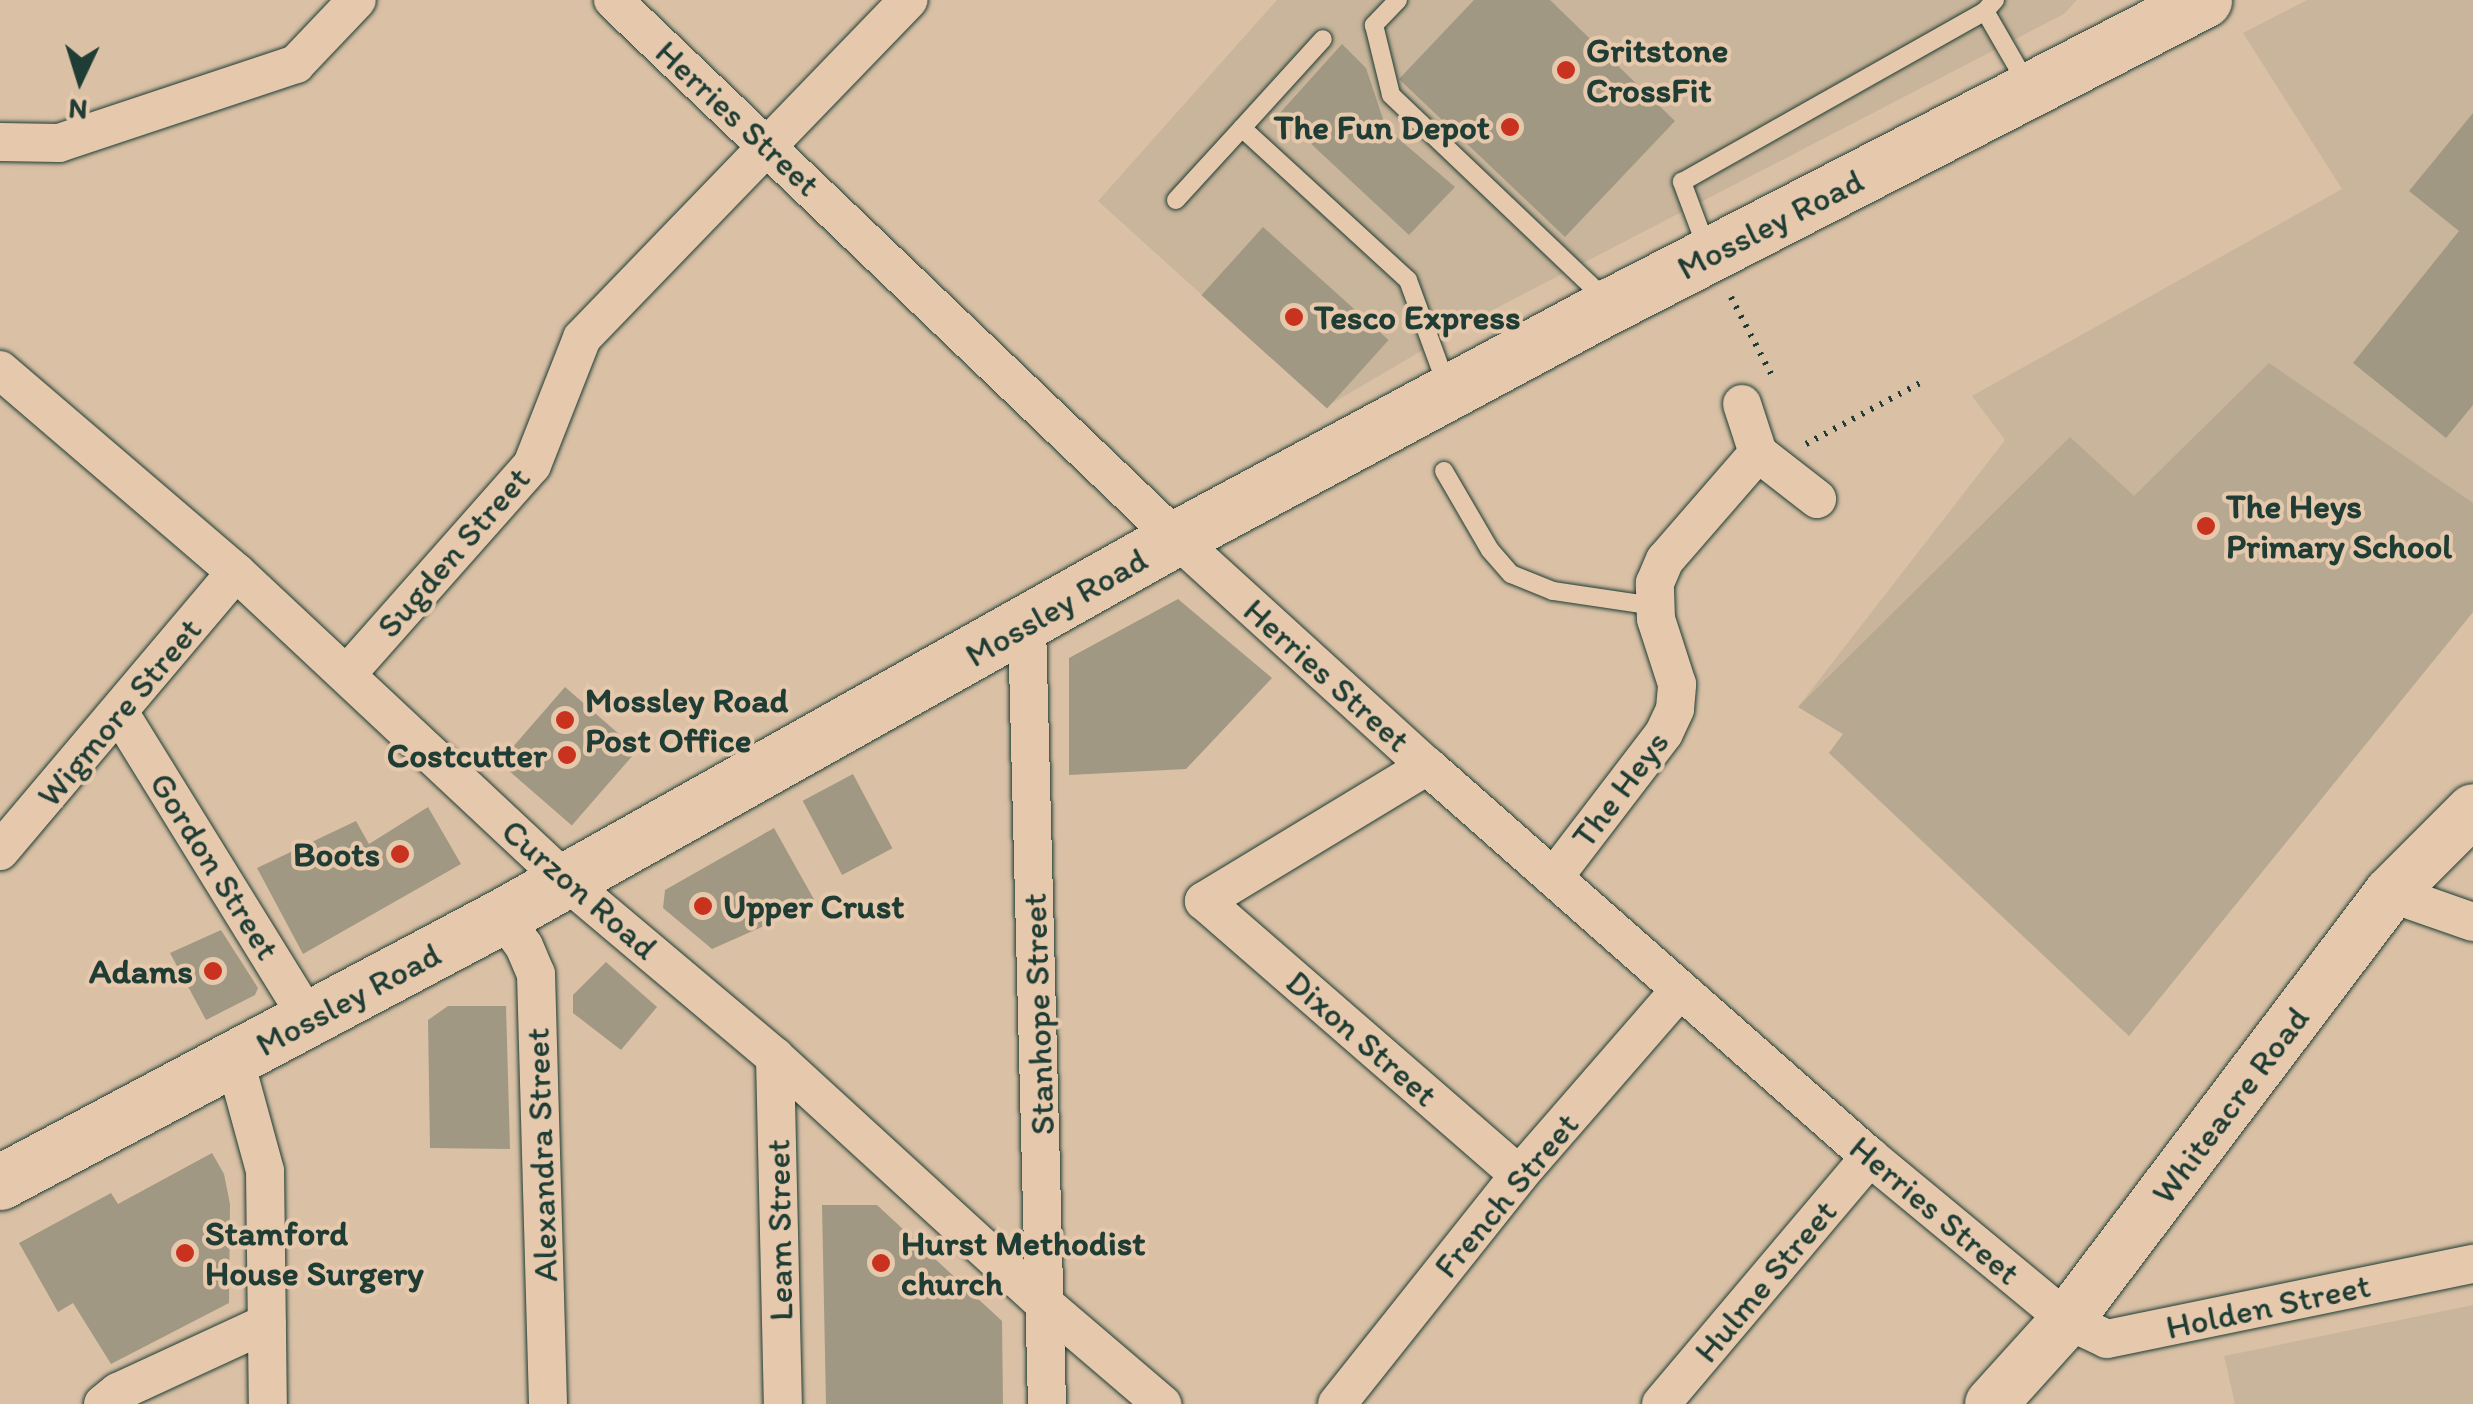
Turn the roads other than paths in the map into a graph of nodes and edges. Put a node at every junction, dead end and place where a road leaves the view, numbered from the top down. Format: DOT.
graph roads {
  1 [pos="357,0"];
  2 [pos="613,0"];
  3 [pos="908,0"];
  4 [pos="1398,0"];
  5 [pos="2148,0"];
  6 [pos="2204,0"];
  7 [pos="1990,5"];
  8 [pos="1323,39"];
  9 [pos="2120,46"];
  10 [pos="2030,91"];
  11 [pos="1242,128"];
  12 [pos="0,142"];
  13 [pos="768,146"];
  14 [pos="1176,200"];
  15 [pos="1710,256"];
  16 [pos="1611,305"];
  17 [pos="0,370"];
  18 [pos="1450,394"];
  19 [pos="1742,404"];
  20 [pos="1758,452"];
  21 [pos="1444,471"];
  22 [pos="1818,498"];
  23 [pos="1176,538"];
  24 [pos="236,572"];
  25 [pos="1655,606"];
  26 [pos="1028,625"];
  27 [pos="347,674"];
  28 [pos="120,712"];
  29 [pos="1427,766"];
  30 [pos="2473,810"];
  31 [pos="0,851"];
  32 [pos="1554,877"];
  33 [pos="566,881"];
  34 [pos="2390,894"];
  35 [pos="502,916"];
  36 [pos="2473,922"];
  37 [pos="1680,990"];
  38 [pos="310,1020"];
  39 [pos="776,1056"];
  40 [pos="235,1061"];
  41 [pos="1870,1157"];
  42 [pos="1519,1175"];
  43 [pos="0,1182"];
  44 [pos="2473,1264"];
  45 [pos="1046,1305"];
  46 [pos="2067,1320"];
  47 [pos="267,1323"];
  48 [pos="103,1404"];
  49 [pos="268,1404"];
  50 [pos="548,1404"];
  51 [pos="783,1404"];
  52 [pos="1046,1404"];
  53 [pos="1162,1404"];
  54 [pos="1337,1404"];
  55 [pos="1661,1404"];
  56 [pos="1991,1404"];
  1 -- 12 [label="street"];
  2 -- 13 [label="street, Herries Street"];
  3 -- 13 [label="street, Sugden Street"];
  4 -- 16 [label="lane"];
  5 -- 9 [label="main road"];
  6 -- 9 [label="main road, Mossley Road"];
  7 -- 10 [label="lane"];
  7 -- 15 [label="lane"];
  8 -- 11 [label="lane"];
  9 -- 10 [label="main road, Mossley Road"];
  10 -- 15 [label="main road, Mossley Road"];
  11 -- 14 [label="lane"];
  11 -- 18 [label="lane"];
  13 -- 23 [label="street, Herries Street"];
  13 -- 27 [label="street, Sugden Street"];
  15 -- 16 [label="main road, Mossley Road"];
  16 -- 18 [label="main road, Mossley Road"];
  17 -- 24 [label="street, Curzon Road"];
  18 -- 23 [label="main road, Mossley Road"];
  19 -- 20 [label="street"];
  20 -- 22 [label="street"];
  20 -- 25 [label="street, The Heys"];
  21 -- 25 [label="lane"];
  23 -- 26 [label="main road, Mossley Road"];
  23 -- 29 [label="street, Herries Street"];
  24 -- 27 [label="street, Curzon Road"];
  24 -- 28 [label="street, Wigmore Street"];
  25 -- 32 [label="street, The Heys"];
  26 -- 33 [label="main road, Mossley Road"];
  26 -- 45 [label="street, Stanhope Street"];
  27 -- 33 [label="street, Curzon Road"];
  28 -- 31 [label="street, Wigmore Street"];
  28 -- 38 [label="street, Gordon Street"];
  29 -- 32 [label="street, Herries Street"];
  29 -- 42 [label="street, Dixon Street"];
  30 -- 34 [label="main road, Whiteacre Road"];
  32 -- 37 [label="street, Herries Street"];
  33 -- 35 [label="main road, Mossley Road"];
  33 -- 39 [label="street, Curzon Road"];
  34 -- 36 [label="street"];
  34 -- 46 [label="main road, Whiteacre Road"];
  35 -- 38 [label="main road, Mossley Road"];
  35 -- 50 [label="street, Alexandra Street"];
  37 -- 41 [label="street, Herries Street"];
  37 -- 42 [label="street, French Street"];
  38 -- 40 [label="main road, Mossley Road"];
  39 -- 45 [label="street, Curzon Road"];
  39 -- 51 [label="street, Leam Street"];
  40 -- 43 [label="main road, Mossley Road"];
  40 -- 47 [label="street"];
  41 -- 46 [label="street, Herries Street"];
  41 -- 55 [label="street, Hulme Street"];
  42 -- 54 [label="street, French Street"];
  44 -- 46 [label="street, Holden Street"];
  45 -- 52 [label="street, Stanhope Street"];
  45 -- 53 [label="street, Curzon Road"];
  46 -- 56 [label="main road, Whiteacre Road"];
  47 -- 48 [label="street"];
  47 -- 49 [label="street"];
}
